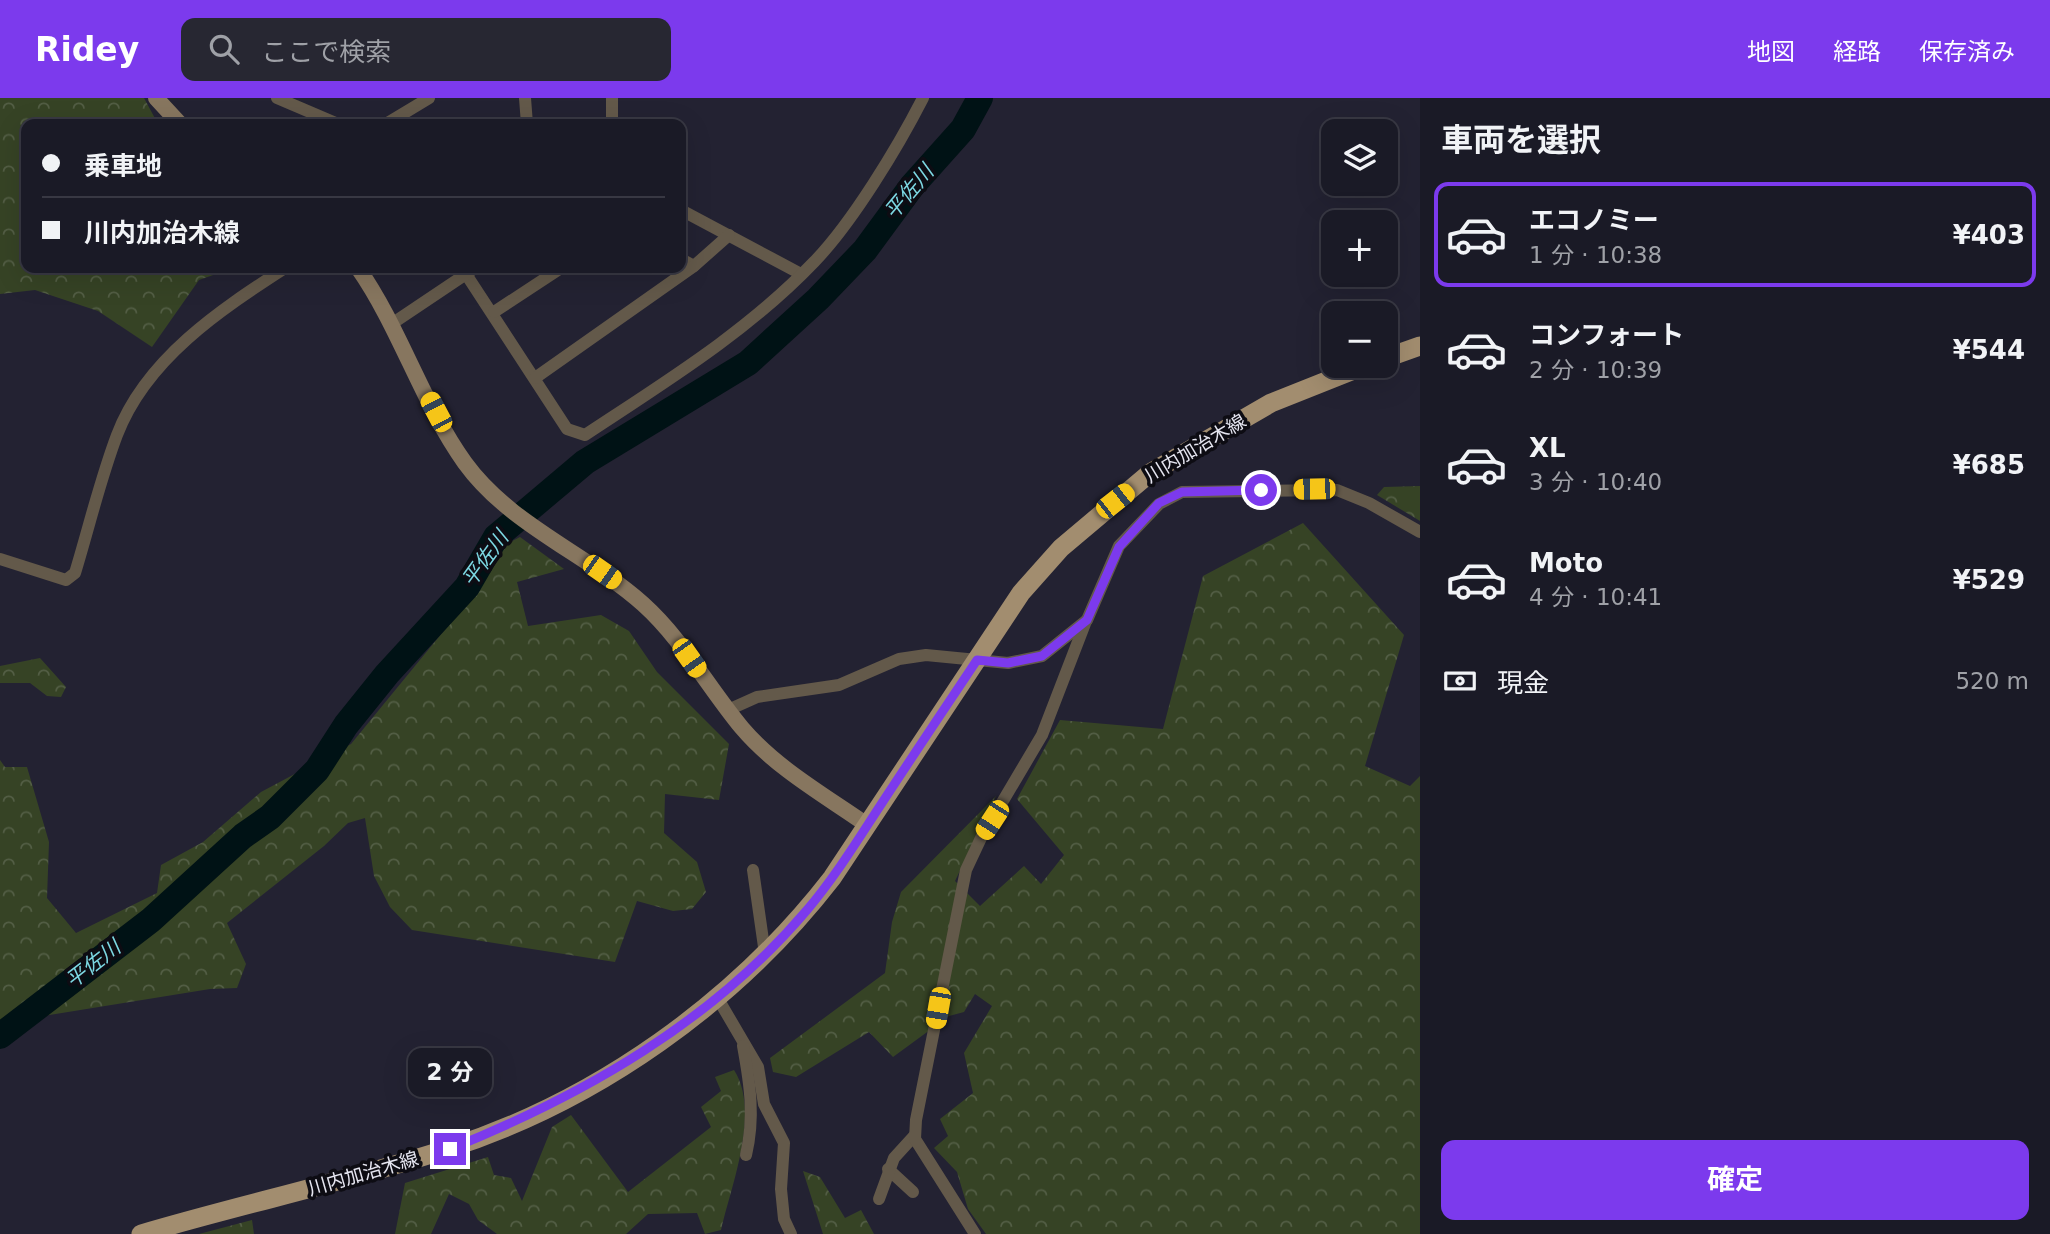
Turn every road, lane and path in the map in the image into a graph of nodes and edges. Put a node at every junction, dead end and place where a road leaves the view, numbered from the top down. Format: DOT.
graph roads {
  1 [pos="156,98"];
  2 [pos="277,98"];
  3 [pos="429,98"];
  4 [pos="525,98"];
  5 [pos="612,98"];
  6 [pos="923,98"];
  7 [pos="175,119"];
  8 [pos="326,119"];
  9 [pos="394,119"];
  10 [pos="527,119"];
  11 [pos="612,119"];
  12 [pos="686,212"];
  13 [pos="729,234"];
  14 [pos="686,262"];
  15 [pos="694,266"];
  16 [pos="686,272"];
  17 [pos="277,273"];
  18 [pos="361,273"];
  19 [pos="464,273"];
  20 [pos="470,273"];
  21 [pos="553,273"];
  22 [pos="684,273"];
  23 [pos="801,274"];
  24 [pos="494,312"];
  25 [pos="390,325"];
  26 [pos="1420,346"];
  27 [pos="1398,354"];
  28 [pos="535,378"];
  29 [pos="1334,378"];
  30 [pos="1420,533"];
  31 [pos="0,559"];
  32 [pos="1087,620"];
  33 [pos="977,660"];
  34 [pos="728,710"];
  35 [pos="867,825"];
  36 [pos="753,870"];
  37 [pos="765,954"];
  38 [pos="718,997"];
  39 [pos="741,1035"];
  40 [pos="915,1135"];
  41 [pos="746,1155"];
  42 [pos="888,1169"];
  43 [pos="912,1192"];
  44 [pos="879,1199"];
  45 [pos="141,1234"];
  46 [pos="791,1234"];
  47 [pos="975,1234"];
  1 -- 7 [label="street"];
  2 -- 8 [label="street"];
  3 -- 9 [label="street"];
  4 -- 10 [label="street"];
  5 -- 11 [label="street"];
  6 -- 23 [label="street"];
  12 -- 13 [label="street"];
  13 -- 15 [label="street"];
  13 -- 23 [label="street"];
  14 -- 15 [label="street"];
  15 -- 16 [label="street"];
  17 -- 31 [label="street"];
  18 -- 25 [label="street"];
  19 -- 25 [label="street"];
  20 -- 24 [label="street"];
  21 -- 24 [label="street"];
  22 -- 28 [label="street"];
  23 -- 28 [label="street"];
  24 -- 28 [label="street"];
  25 -- 34 [label="street"];
  26 -- 27 [label="main road"];
  29 -- 33 [label="main road, 川内加治木線"];
  30 -- 32 [label="street"];
  32 -- 33 [label="street"];
  32 -- 40 [label="street"];
  33 -- 34 [label="street"];
  33 -- 35 [label="main road, 川内加治木線"];
  34 -- 35 [label="street"];
  35 -- 37 [label="main road, 川内加治木線"];
  36 -- 37 [label="street"];
  37 -- 38 [label="main road, 川内加治木線"];
  38 -- 39 [label="street"];
  38 -- 45 [label="main road, 川内加治木線"];
  39 -- 41 [label="street"];
  39 -- 46 [label="street"];
  40 -- 42 [label="street"];
  40 -- 47 [label="street"];
  42 -- 43 [label="street"];
  42 -- 44 [label="street"];
}
